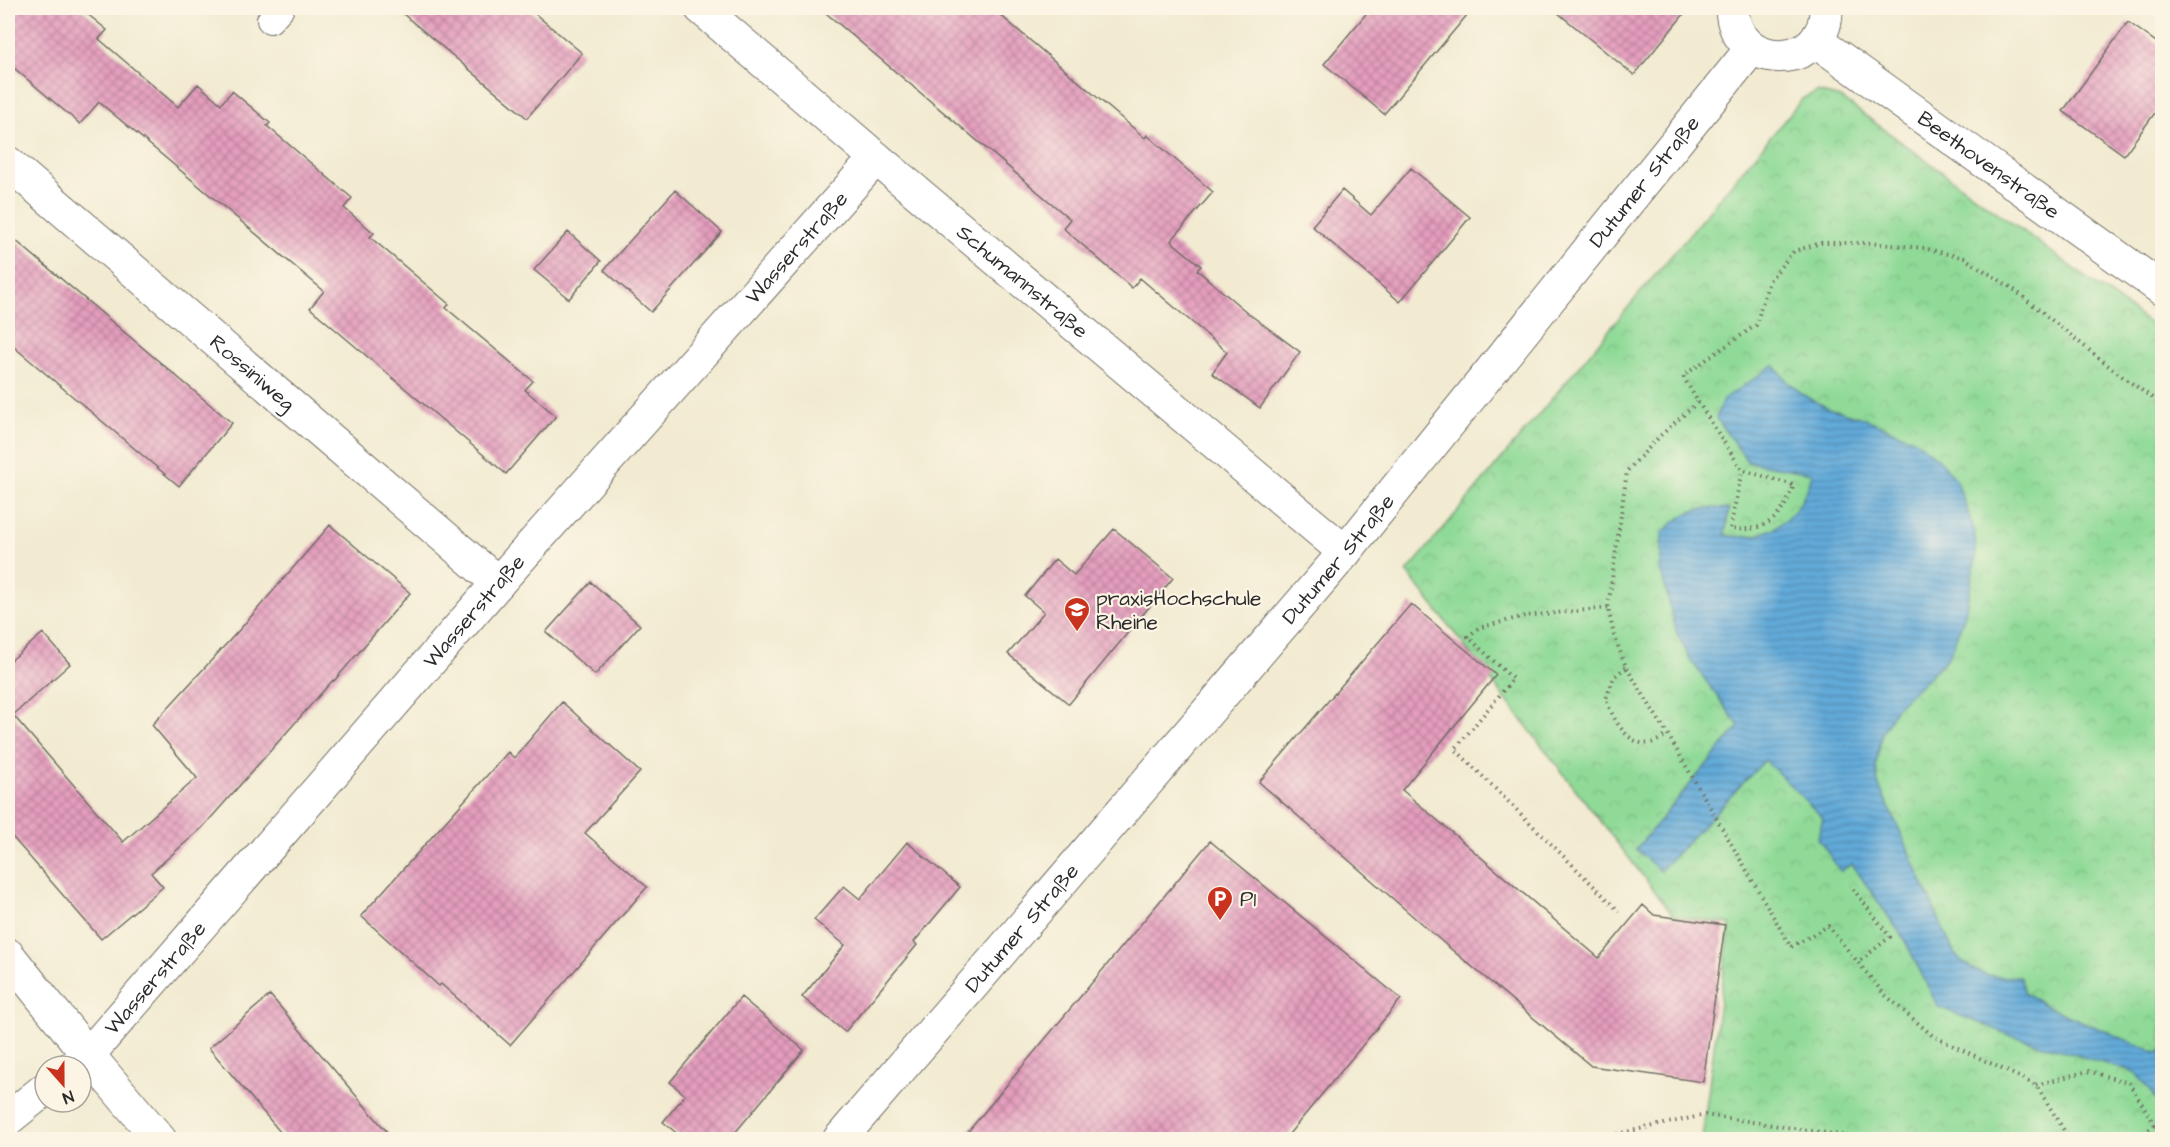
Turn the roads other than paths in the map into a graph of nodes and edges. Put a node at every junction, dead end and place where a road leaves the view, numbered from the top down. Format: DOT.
graph roads {
  1 [pos="701,8"];
  2 [pos="1732,8"];
  3 [pos="1826,8"];
  4 [pos="1815,40"];
  5 [pos="1752,48"];
  6 [pos="876,158"];
  7 [pos="8,163"];
  8 [pos="2163,289"];
  9 [pos="1345,552"];
  10 [pos="498,583"];
  11 [pos="8,954"];
  12 [pos="77,1054"];
  13 [pos="86,1054"];
  14 [pos="93,1072"];
  15 [pos="33,1099"];
  16 [pos="8,1119"];
  17 [pos="160,1140"];
  18 [pos="838,1140"];
  1 -- 6 [label="street, Schumannstraße"];
  2 -- 5 [label="street"];
  3 -- 4 [label="street"];
  4 -- 5 [label="street"];
  4 -- 8 [label="street, Beethovenstraße"];
  5 -- 9 [label="street, Dutumer Straße"];
  6 -- 9 [label="street, Schumannstraße"];
  6 -- 10 [label="street, Wasserstraße"];
  7 -- 10 [label="street, Rossiniweg"];
  9 -- 18 [label="street, Dutumer Straße"];
  10 -- 13 [label="street, Wasserstraße"];
  11 -- 12 [label="street"];
  14 -- 17 [label="street"];
  15 -- 16 [label="street"];
}
